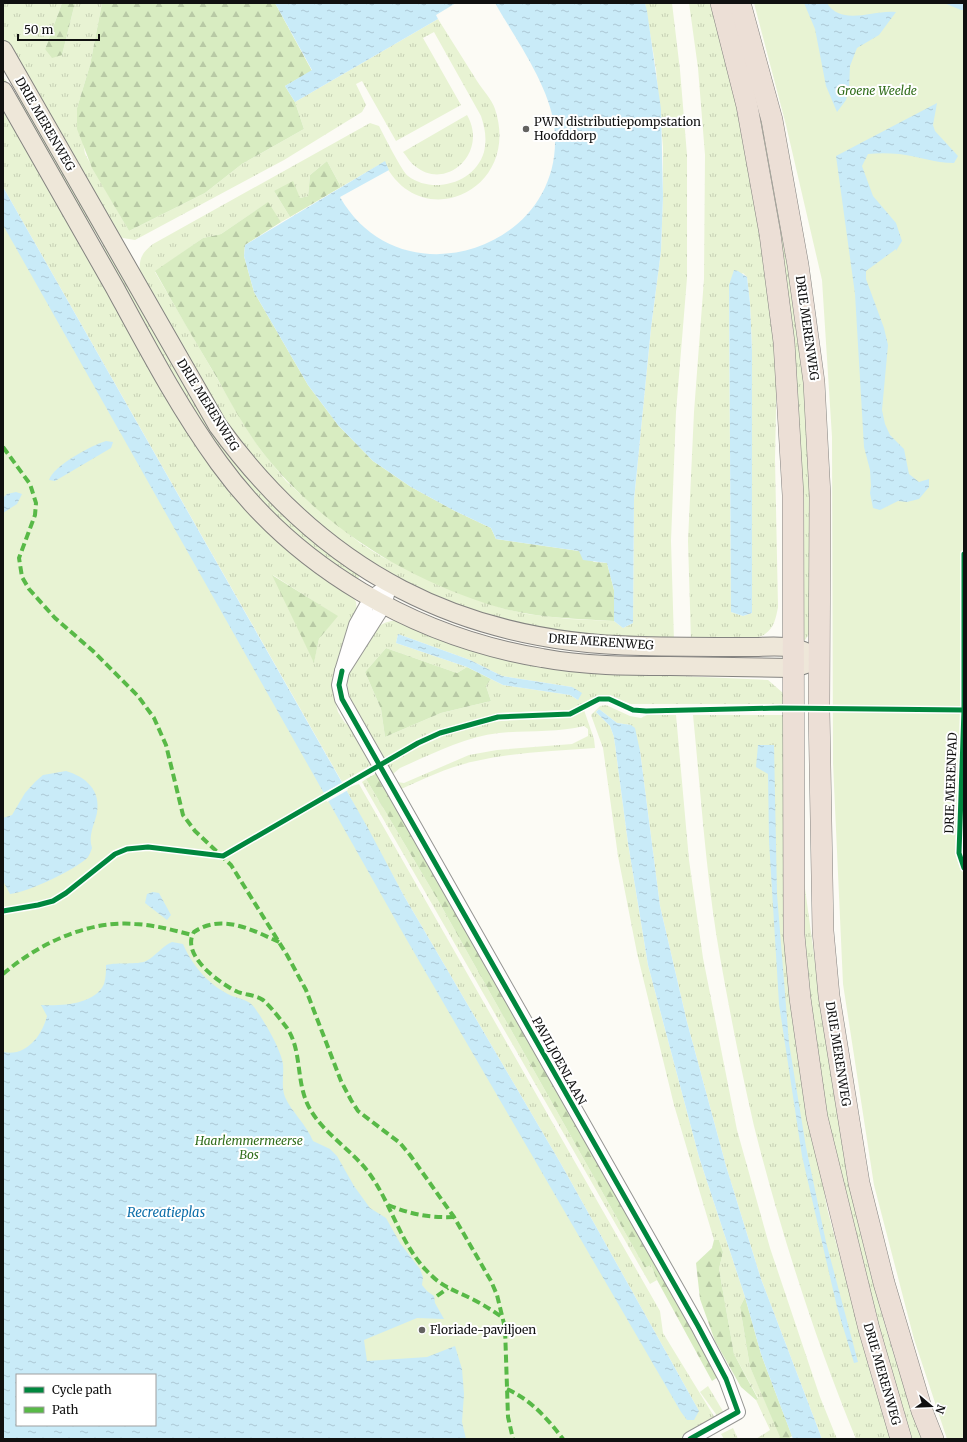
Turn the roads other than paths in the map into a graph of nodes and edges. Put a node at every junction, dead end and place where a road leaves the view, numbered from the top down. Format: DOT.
graph roads {
  1 [pos="721,3"];
  2 [pos="740,3"];
  3 [pos="3,50"];
  4 [pos="3,91"];
  5 [pos="390,584"];
  6 [pos="378,602"];
  7 [pos="794,658"];
  8 [pos="820,658"];
  9 [pos="690,1439"];
  10 [pos="901,1439"];
  11 [pos="933,1439"];
  1 -- 7 [label="highway, DRIE MERENWEG"];
  2 -- 8 [label="highway, DRIE MERENWEG"];
  3 -- 5 [label="main road, DRIE MERENWEG"];
  4 -- 6 [label="main road, DRIE MERENWEG"];
  5 -- 6 [label="street, PAVILJOENLAAN"];
  5 -- 7 [label="main road, DRIE MERENWEG"];
  6 -- 7 [label="main road, DRIE MERENWEG"];
  6 -- 9 [label="street, PAVILJOENLAAN"];
  7 -- 8 [label="main road, DRIE MERENWEG"];
  7 -- 10 [label="highway, DRIE MERENWEG"];
  8 -- 11 [label="highway, DRIE MERENWEG"];
}
